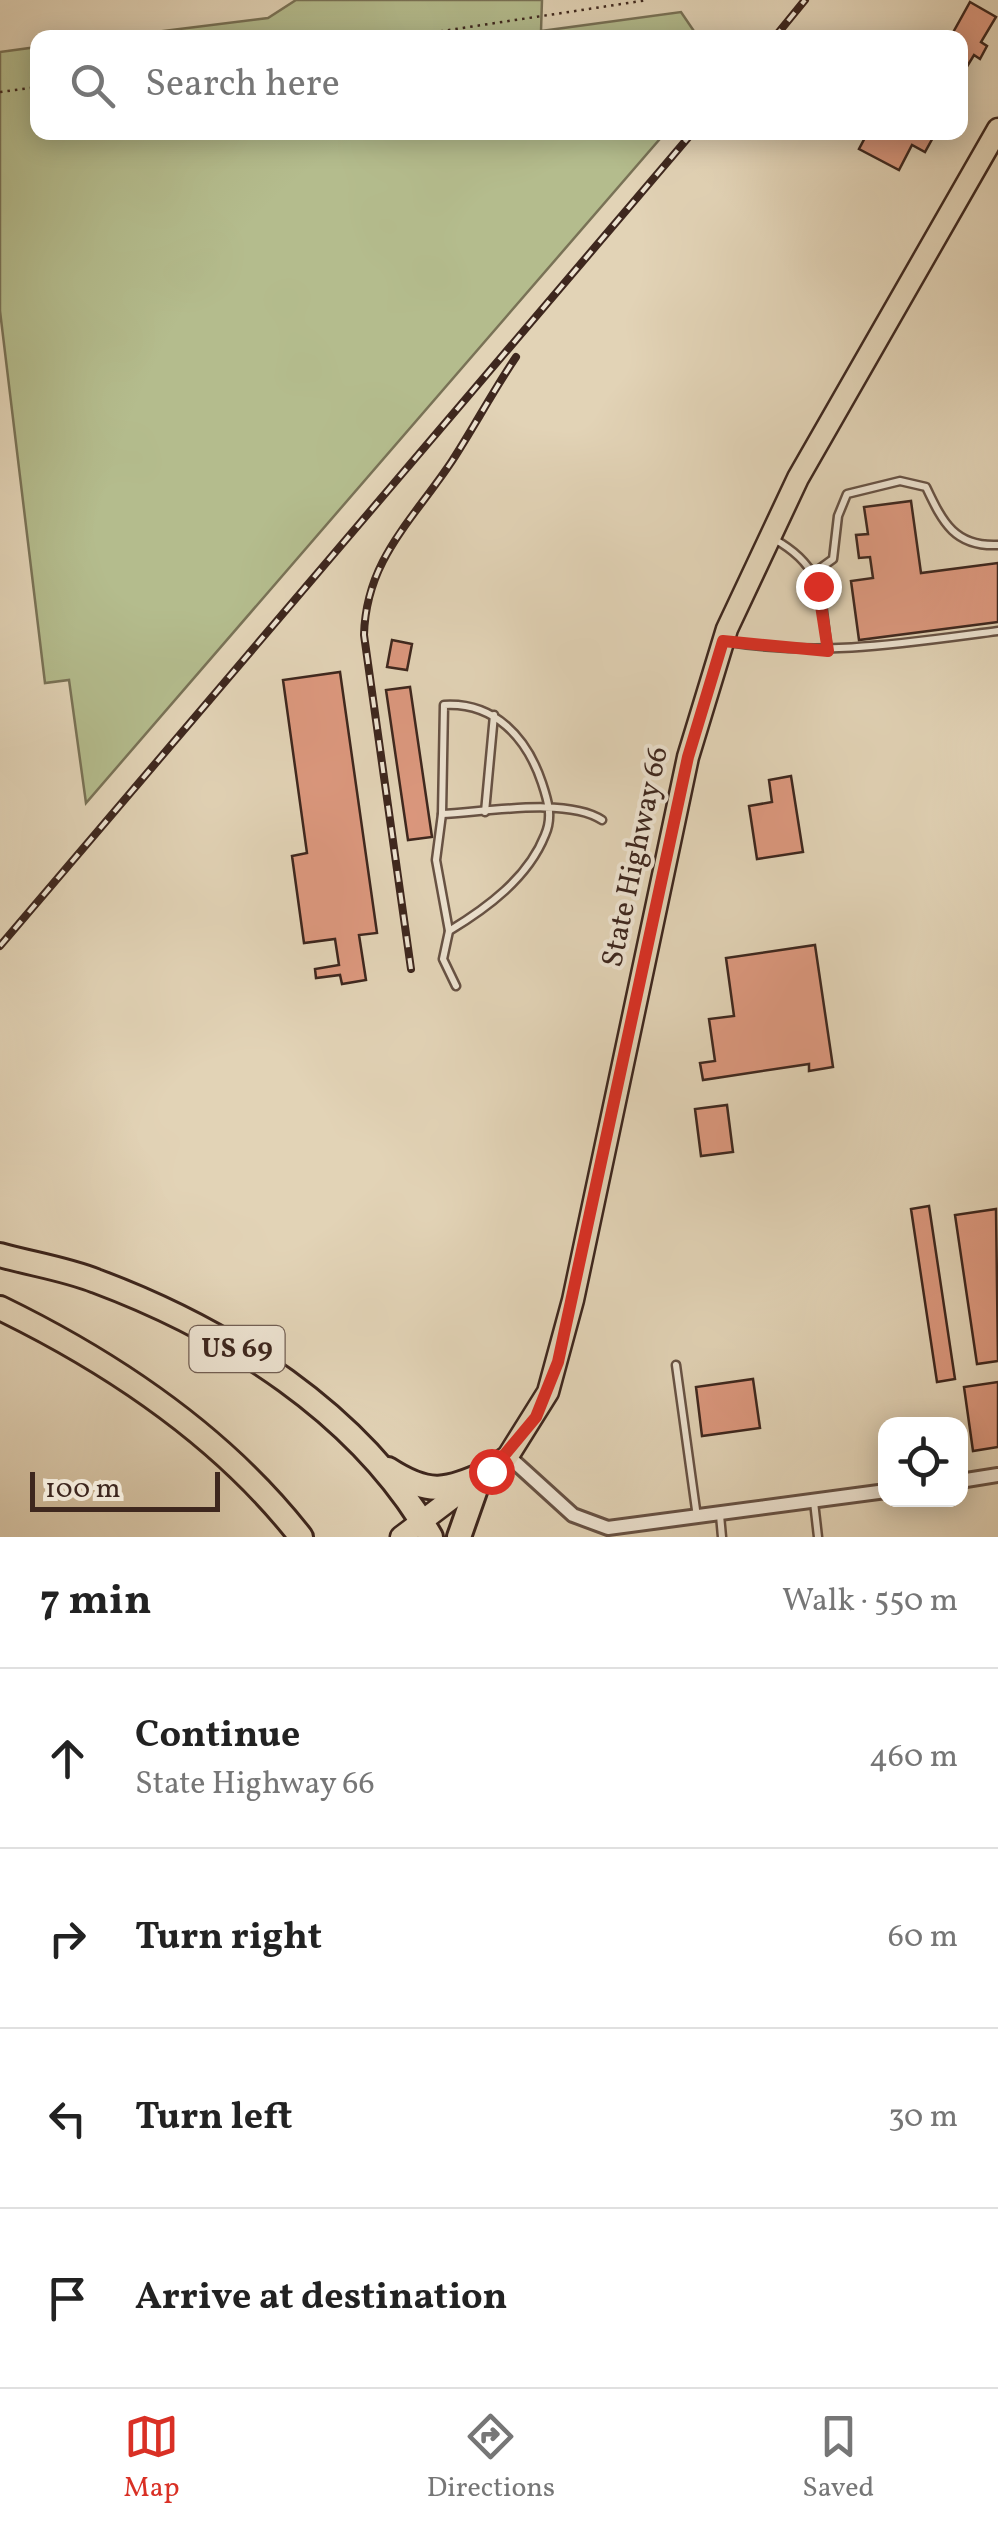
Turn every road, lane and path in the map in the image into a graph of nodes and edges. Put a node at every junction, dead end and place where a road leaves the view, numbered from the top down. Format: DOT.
graph roads {
  1 [pos="648,0"];
  2 [pos="449,30"];
  3 [pos="30,88"];
  4 [pos="0,92"];
  5 [pos="998,129"];
  6 [pos="768,536"];
  7 [pos="998,544"];
  8 [pos="815,572"];
  9 [pos="998,631"];
  10 [pos="723,641"];
  11 [pos="828,651"];
  12 [pos="494,715"];
  13 [pos="550,808"];
  14 [pos="485,812"];
  15 [pos="442,814"];
  16 [pos="602,820"];
  17 [pos="449,931"];
  18 [pos="456,986"];
  19 [pos="0,1255"];
  20 [pos="0,1308"];
  21 [pos="676,1365"];
  22 [pos="125,1378"];
  23 [pos="368,1456"];
  24 [pos="493,1469"];
  25 [pos="998,1476"];
  26 [pos="968,1480"];
  27 [pos="878,1492"];
  28 [pos="814,1501"];
  29 [pos="720,1514"];
  30 [pos="697,1518"];
  31 [pos="427,1530"];
  32 [pos="642,1531"];
  33 [pos="282,1537"];
  34 [pos="301,1537"];
  35 [pos="402,1537"];
  36 [pos="460,1537"];
  37 [pos="722,1537"];
  38 [pos="818,1537"];
  1 -- 2 [label="path"];
  3 -- 4 [label="path"];
  5 -- 6 [label="main road, State Highway 66"];
  6 -- 8 [label="lane"];
  6 -- 10 [label="main road, State Highway 66"];
  7 -- 8 [label="lane"];
  8 -- 11 [label="lane"];
  9 -- 11 [label="lane"];
  10 -- 11 [label="lane"];
  10 -- 24 [label="main road, State Highway 66"];
  12 -- 13 [label="lane"];
  12 -- 14 [label="lane"];
  12 -- 15 [label="lane"];
  13 -- 14 [label="lane"];
  13 -- 16 [label="lane"];
  13 -- 17 [label="lane"];
  14 -- 15 [label="lane"];
  15 -- 17 [label="lane"];
  17 -- 18 [label="lane"];
  19 -- 23 [label="highway, US 69"];
  20 -- 22 [label="highway, US 69"];
  21 -- 30 [label="lane"];
  22 -- 33 [label="highway"];
  22 -- 34 [label="highway, US 69"];
  23 -- 24 [label="highway"];
  23 -- 31 [label="highway, US 69"];
  24 -- 31 [label="main road, State Highway 66"];
  24 -- 32 [label="street"];
  24 -- 36 [label="highway"];
  25 -- 26 [label="street"];
  27 -- 28 [label="street"];
  28 -- 29 [label="street"];
  28 -- 38 [label="lane"];
  29 -- 30 [label="street"];
  29 -- 37 [label="lane"];
  30 -- 32 [label="street"];
  31 -- 35 [label="main road, State Highway 66"];
}
